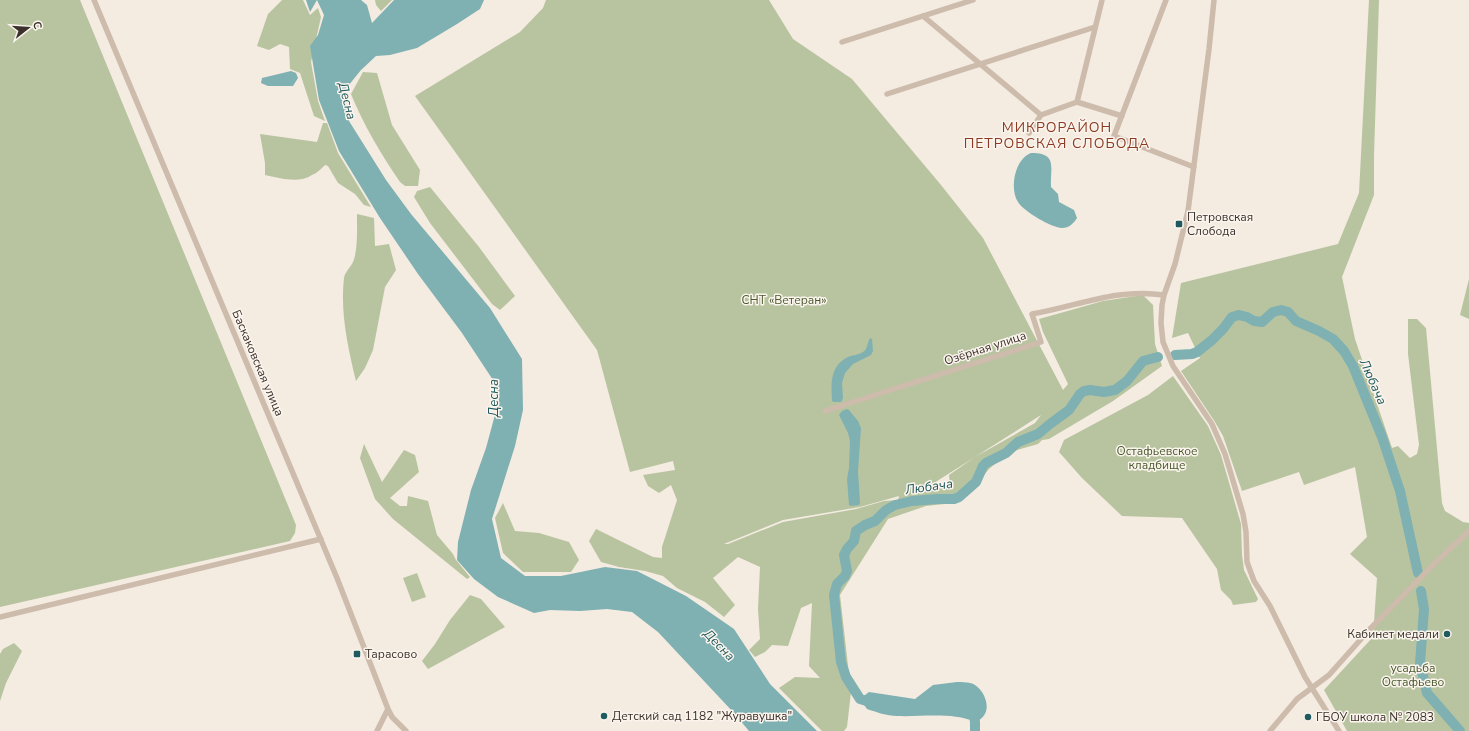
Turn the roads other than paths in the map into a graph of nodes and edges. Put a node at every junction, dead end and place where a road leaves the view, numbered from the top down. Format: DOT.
graph roads {
  1 [pos="94,0"];
  2 [pos="973,0"];
  3 [pos="1102,0"];
  4 [pos="1166,0"];
  5 [pos="1214,0"];
  6 [pos="923,16"];
  7 [pos="1095,27"];
  8 [pos="842,42"];
  9 [pos="981,64"];
  10 [pos="887,94"];
  11 [pos="1077,102"];
  12 [pos="1041,115"];
  13 [pos="1122,116"];
  14 [pos="1029,133"];
  15 [pos="1194,167"];
  16 [pos="1164,295"];
  17 [pos="825,411"];
  18 [pos="1469,531"];
  19 [pos="321,539"];
  20 [pos="0,617"];
  21 [pos="1312,687"];
  22 [pos="388,709"];
  23 [pos="377,731"];
  24 [pos="406,731"];
  25 [pos="1270,731"];
  26 [pos="1339,731"];
  1 -- 19 [label="street, Баскаковская улица"];
  2 -- 6 [label="street"];
  3 -- 7 [label="street"];
  4 -- 13 [label="street"];
  5 -- 15 [label="street"];
  6 -- 8 [label="street"];
  6 -- 9 [label="street"];
  7 -- 9 [label="street"];
  7 -- 11 [label="street"];
  9 -- 10 [label="street"];
  9 -- 12 [label="street"];
  11 -- 12 [label="street"];
  11 -- 13 [label="street"];
  12 -- 14 [label="street"];
  13 -- 15 [label="street"];
  15 -- 16 [label="street"];
  16 -- 17 [label="street, Озёрная улица"];
  16 -- 21 [label="street"];
  18 -- 21 [label="street"];
  19 -- 20 [label="street"];
  19 -- 22 [label="street, Баскаковская улица"];
  21 -- 25 [label="street"];
  21 -- 26 [label="street"];
  22 -- 23 [label="street"];
  22 -- 24 [label="street, Баскаковская улица"];
}
